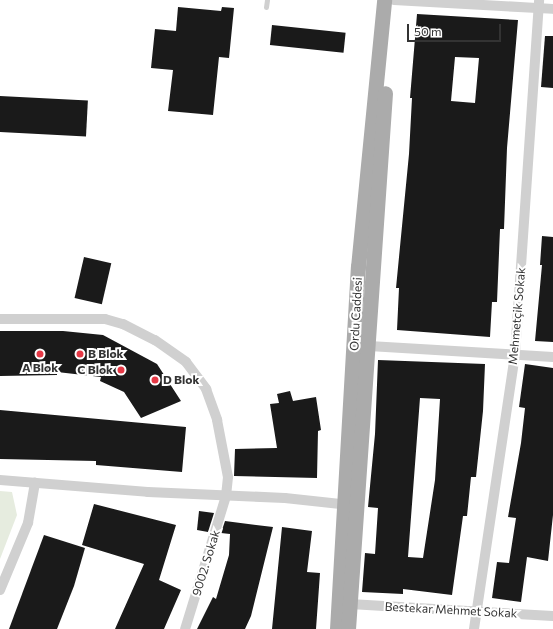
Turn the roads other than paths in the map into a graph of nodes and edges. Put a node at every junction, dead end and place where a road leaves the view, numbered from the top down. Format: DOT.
graph roads {
  1 [pos="267,0"];
  2 [pos="384,0"];
  3 [pos="393,0"];
  4 [pos="539,4"];
  5 [pos="266,7"];
  6 [pos="553,8"];
  7 [pos="0,318"];
  8 [pos="369,346"];
  9 [pos="515,354"];
  10 [pos="553,357"];
  11 [pos="0,480"];
  12 [pos="35,483"];
  13 [pos="226,496"];
  14 [pos="351,505"];
  15 [pos="0,590"];
  16 [pos="350,604"];
  17 [pos="477,611"];
  18 [pos="553,616"];
  19 [pos="185,629"];
  20 [pos="337,629"];
  21 [pos="348,629"];
  22 [pos="474,629"];
  1 -- 5 [label="lane"];
  2 -- 14 [label="main road, Ordu Caddesi"];
  3 -- 4 [label="street"];
  3 -- 8 [label="main road, Ordu Caddesi"];
  4 -- 6 [label="street"];
  4 -- 9 [label="street, Mehmetçik Sokak"];
  7 -- 13 [label="street, 9002. Sokak"];
  8 -- 9 [label="street"];
  8 -- 14 [label="main road, Ordu Caddesi"];
  9 -- 10 [label="street"];
  9 -- 17 [label="street, Mehmetçik Sokak"];
  11 -- 12 [label="street"];
  12 -- 13 [label="street"];
  12 -- 15 [label="street"];
  13 -- 14 [label="street"];
  13 -- 19 [label="street, 9002. Sokak"];
  14 -- 16 [label="main road, Ordu Caddesi"];
  14 -- 20 [label="main road, Ordu Caddesi"];
  16 -- 17 [label="street, Bestekar Mehmet Sokak"];
  16 -- 21 [label="main road, Ordu Caddesi"];
  17 -- 18 [label="street, Bestekar Mehmet Sokak"];
  17 -- 22 [label="street, Mehmetçik Sokak"];
}
